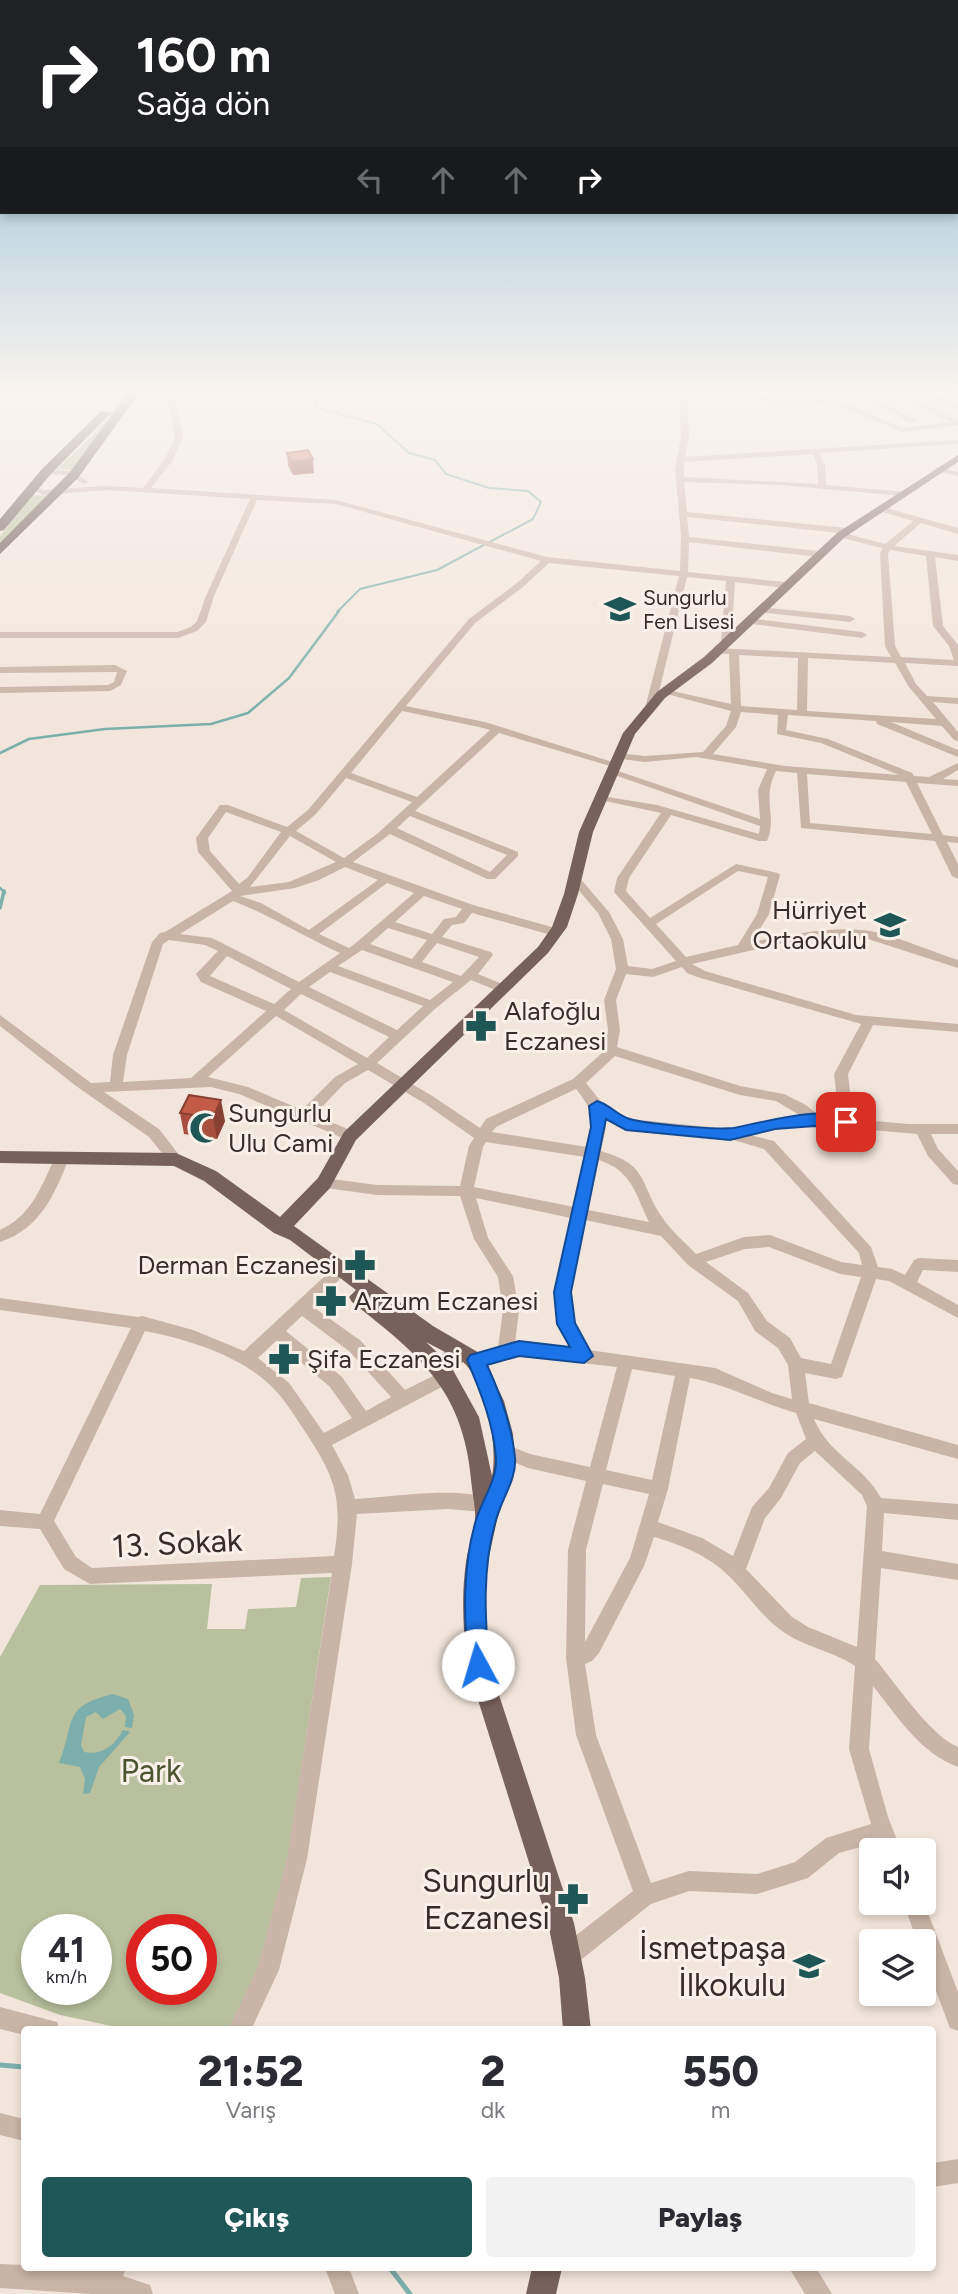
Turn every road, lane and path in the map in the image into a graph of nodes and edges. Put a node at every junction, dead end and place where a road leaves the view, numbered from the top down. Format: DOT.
graph roads {
  1 [pos="23,499"];
  2 [pos="52,499"];
  3 [pos="254,499"];
  4 [pos="291,499"];
  5 [pos="682,499"];
  6 [pos="895,499"];
  7 [pos="879,509"];
  8 [pos="684,514"];
  9 [pos="919,520"];
  10 [pos="0,527"];
  11 [pos="958,531"];
  12 [pos="844,533"];
  13 [pos="685,539"];
  14 [pos="887,547"];
  15 [pos="0,550"];
  16 [pos="819,554"];
  17 [pos="930,554"];
  18 [pos="958,558"];
  19 [pos="547,561"];
  20 [pos="684,573"];
  21 [pos="731,578"];
  22 [pos="785,585"];
  23 [pos="760,610"];
  24 [pos="850,619"];
  25 [pos="747,621"];
  26 [pos="941,630"];
  27 [pos="958,630"];
  28 [pos="0,635"];
  29 [pos="862,635"];
  30 [pos="725,648"];
  31 [pos="803,656"];
  32 [pos="898,660"];
  33 [pos="958,661"];
  34 [pos="0,670"];
  35 [pos="0,690"];
  36 [pos="666,691"];
  37 [pos="924,699"];
  38 [pos="958,701"];
  39 [pos="400,708"];
  40 [pos="650,708"];
  41 [pos="737,709"];
  42 [pos="783,711"];
  43 [pos="802,712"];
  44 [pos="870,717"];
  45 [pos="945,723"];
  46 [pos="498,729"];
  47 [pos="958,738"];
  48 [pos="958,754"];
  49 [pos="705,756"];
  50 [pos="614,764"];
  51 [pos="958,765"];
  52 [pos="773,767"];
  53 [pos="802,771"];
  54 [pos="344,774"];
  55 [pos="911,779"];
  56 [pos="931,781"];
  57 [pos="958,783"];
  58 [pos="600,796"];
  59 [pos="419,801"];
  60 [pos="668,811"];
  61 [pos="408,812"];
  62 [pos="767,825"];
  63 [pos="391,830"];
  64 [pos="289,831"];
  65 [pos="939,839"];
  66 [pos="958,840"];
  67 [pos="345,863"];
  68 [pos="957,872"];
  69 [pos="574,878"];
  70 [pos="386,879"];
  71 [pos="423,891"];
  72 [pos="235,894"];
  73 [pos="469,908"];
  74 [pos="386,923"];
  75 [pos="650,923"];
  76 [pos="555,932"];
  77 [pos="310,935"];
  78 [pos="164,936"];
  79 [pos="435,939"];
  80 [pos="742,948"];
  81 [pos="355,949"];
  82 [pos="226,950"];
  83 [pos="686,962"];
  84 [pos="414,964"];
  85 [pos="958,964"];
  86 [pos="328,967"];
  87 [pos="622,969"];
  88 [pos="467,978"];
  89 [pos="300,988"];
  90 [pos="503,989"];
  91 [pos="432,1005"];
  92 [pos="275,1010"];
  93 [pos="0,1018"];
  94 [pos="869,1021"];
  95 [pos="958,1028"];
  96 [pos="397,1035"];
  97 [pos="610,1050"];
  98 [pos="367,1065"];
  99 [pos="578,1082"];
  100 [pos="195,1083"];
  101 [pos="400,1084"];
  102 [pos="116,1086"];
  103 [pos="89,1088"];
  104 [pos="597,1106"];
  105 [pos="302,1118"];
  106 [pos="815,1120"];
  107 [pos="846,1122"];
  108 [pos="920,1129"];
  109 [pos="958,1129"];
  110 [pos="730,1134"];
  111 [pos="350,1136"];
  112 [pos="482,1136"];
  113 [pos="592,1153"];
  114 [pos="0,1157"];
  115 [pos="62,1158"];
  116 [pos="176,1160"];
  117 [pos="958,1180"];
  118 [pos="320,1187"];
  119 [pos="466,1191"];
  120 [pos="578,1213"];
  121 [pos="666,1231"];
  122 [pos="289,1232"];
  123 [pos="0,1236"];
  124 [pos="694,1261"];
  125 [pos="958,1266"];
  126 [pos="871,1271"];
  127 [pos="333,1277"];
  128 [pos="908,1284"];
  129 [pos="0,1304"];
  130 [pos="301,1307"];
  131 [pos="958,1312"];
  132 [pos="142,1322"];
  133 [pos="275,1331"];
  134 [pos="506,1350"];
  135 [pos="471,1356"];
  136 [pos="584,1356"];
  137 [pos="246,1359"];
  138 [pos="626,1361"];
  139 [pos="796,1364"];
  140 [pos="684,1370"];
  141 [pos="448,1379"];
  142 [pos="488,1384"];
  143 [pos="403,1399"];
  144 [pos="802,1409"];
  145 [pos="364,1421"];
  146 [pos="815,1441"];
  147 [pos="322,1443"];
  148 [pos="478,1446"];
  149 [pos="505,1451"];
  150 [pos="958,1452"];
  151 [pos="596,1476"];
  152 [pos="659,1489"];
  153 [pos="876,1506"];
  154 [pos="349,1507"];
  155 [pos="485,1512"];
  156 [pos="958,1512"];
  157 [pos="0,1518"];
  158 [pos="45,1522"];
  159 [pos="648,1527"];
  160 [pos="872,1558"];
  161 [pos="342,1564"];
  162 [pos="736,1572"];
  163 [pos="958,1572"];
  164 [pos="575,1658"];
  165 [pos="863,1660"];
  166 [pos="958,1757"];
  167 [pos="886,1838"];
  168 [pos="859,1843"];
  169 [pos="645,1895"];
  170 [pos="918,1915"];
  171 [pos="569,1955"];
  172 [pos="0,2018"];
  173 [pos="958,2020"];
  174 [pos="33,2026"];
  175 [pos="241,2026"];
  176 [pos="577,2026"];
  177 [pos="0,2124"];
  178 [pos="21,2129"];
  179 [pos="958,2171"];
  180 [pos="936,2175"];
  181 [pos="338,2271"];
  182 [pos="546,2271"];
  183 [pos="803,2271"];
  184 [pos="0,2276"];
  185 [pos="109,2282"];
  186 [pos="141,2294"];
  187 [pos="347,2294"];
  188 [pos="541,2294"];
  189 [pos="820,2294"];
  1 -- 10 [label="highway"];
  2 -- 15 [label="highway"];
  3 -- 28 [label="street"];
  4 -- 19 [label="street"];
  5 -- 8 [label="street"];
  6 -- 7 [label="main road"];
  7 -- 9 [label="street"];
  7 -- 12 [label="main road"];
  8 -- 12 [label="street"];
  8 -- 13 [label="street"];
  9 -- 11 [label="street"];
  9 -- 14 [label="street"];
  12 -- 14 [label="street"];
  12 -- 16 [label="main road"];
  13 -- 16 [label="street"];
  13 -- 20 [label="street"];
  14 -- 17 [label="street"];
  14 -- 32 [label="street"];
  16 -- 22 [label="main road"];
  17 -- 18 [label="street"];
  17 -- 26 [label="street"];
  19 -- 20 [label="street"];
  19 -- 39 [label="street"];
  20 -- 21 [label="street"];
  20 -- 40 [label="street"];
  21 -- 22 [label="street"];
  21 -- 30 [label="street"];
  22 -- 23 [label="main road"];
  23 -- 24 [label="street"];
  23 -- 25 [label="main road"];
  25 -- 29 [label="street"];
  25 -- 30 [label="main road"];
  26 -- 27 [label="street"];
  26 -- 33 [label="street"];
  30 -- 31 [label="street"];
  30 -- 36 [label="main road"];
  30 -- 41 [label="street"];
  31 -- 32 [label="street"];
  31 -- 43 [label="street"];
  32 -- 33 [label="street"];
  32 -- 37 [label="street"];
  34 -- 35 [label="street"];
  36 -- 40 [label="main road"];
  36 -- 41 [label="street"];
  37 -- 38 [label="street"];
  37 -- 45 [label="street"];
  39 -- 46 [label="street"];
  39 -- 54 [label="street"];
  40 -- 50 [label="main road"];
  41 -- 42 [label="street"];
  41 -- 49 [label="street"];
  42 -- 43 [label="street"];
  42 -- 55 [label="street"];
  43 -- 44 [label="street"];
  44 -- 45 [label="street"];
  44 -- 48 [label="street"];
  45 -- 47 [label="street"];
  46 -- 50 [label="street"];
  46 -- 59 [label="street"];
  49 -- 50 [label="street"];
  49 -- 52 [label="street"];
  50 -- 58 [label="main road"];
  50 -- 62 [label="street"];
  51 -- 56 [label="street"];
  52 -- 53 [label="street"];
  52 -- 62 [label="street"];
  53 -- 55 [label="street"];
  53 -- 65 [label="street"];
  54 -- 59 [label="street"];
  54 -- 64 [label="street"];
  55 -- 56 [label="street"];
  55 -- 65 [label="street"];
  56 -- 57 [label="street"];
  58 -- 60 [label="street"];
  58 -- 69 [label="main road"];
  59 -- 61 [label="street"];
  60 -- 62 [label="street"];
  60 -- 75 [label="street"];
  61 -- 63 [label="street"];
  61 -- 63 [label="street"];
  63 -- 67 [label="street"];
  64 -- 67 [label="street"];
  64 -- 72 [label="street"];
  64 -- 72 [label="street"];
  65 -- 66 [label="street"];
  65 -- 68 [label="street"];
  67 -- 70 [label="street"];
  67 -- 72 [label="street"];
  69 -- 76 [label="main road"];
  69 -- 87 [label="street"];
  70 -- 71 [label="street"];
  70 -- 77 [label="street"];
  71 -- 73 [label="street"];
  71 -- 74 [label="street"];
  72 -- 77 [label="street"];
  72 -- 78 [label="street"];
  73 -- 76 [label="street"];
  73 -- 79 [label="street"];
  74 -- 79 [label="street"];
  74 -- 81 [label="street"];
  75 -- 80 [label="street"];
  75 -- 83 [label="street"];
  76 -- 90 [label="main road"];
  77 -- 81 [label="street"];
  78 -- 82 [label="street"];
  78 -- 102 [label="street"];
  79 -- 84 [label="street"];
  79 -- 88 [label="street"];
  80 -- 83 [label="street"];
  80 -- 85 [label="street"];
  81 -- 84 [label="street"];
  81 -- 86 [label="street"];
  82 -- 89 [label="street"];
  82 -- 92 [label="street"];
  83 -- 87 [label="street"];
  83 -- 94 [label="street"];
  84 -- 88 [label="street"];
  86 -- 89 [label="street"];
  86 -- 91 [label="street"];
  87 -- 97 [label="street"];
  88 -- 90 [label="street"];
  88 -- 91 [label="street"];
  89 -- 92 [label="street"];
  89 -- 96 [label="street"];
  90 -- 101 [label="main road"];
  91 -- 96 [label="street"];
  92 -- 98 [label="street"];
  92 -- 100 [label="street"];
  93 -- 103 [label="street"];
  94 -- 95 [label="street"];
  94 -- 107 [label="street"];
  96 -- 98 [label="street"];
  97 -- 99 [label="street"];
  97 -- 106 [label="street"];
  98 -- 101 [label="street"];
  98 -- 105 [label="street"];
  99 -- 104 [label="street"];
  99 -- 112 [label="street"];
  100 -- 102 [label="street"];
  100 -- 105 [label="street"];
  101 -- 111 [label="main road"];
  101 -- 112 [label="street"];
  102 -- 103 [label="street"];
  103 -- 116 [label="street"];
  104 -- 110 [label="street"];
  104 -- 113 [label="street"];
  105 -- 111 [label="street"];
  106 -- 107 [label="street"];
  106 -- 110 [label="street"];
  107 -- 108 [label="street"];
  108 -- 109 [label="street"];
  108 -- 117 [label="street"];
  110 -- 126 [label="street"];
  111 -- 118 [label="main road"];
  112 -- 113 [label="street"];
  112 -- 119 [label="street"];
  113 -- 120 [label="street"];
  113 -- 121 [label="street"];
  114 -- 115 [label="main road"];
  115 -- 116 [label="main road"];
  115 -- 123 [label="street"];
  116 -- 122 [label="main road"];
  118 -- 119 [label="street"];
  118 -- 122 [label="main road"];
  119 -- 120 [label="street"];
  119 -- 134 [label="street"];
  120 -- 121 [label="street"];
  120 -- 136 [label="street"];
  121 -- 124 [label="street"];
  122 -- 127 [label="main road"];
  122 -- 135 [label="main road"];
  124 -- 126 [label="street"];
  124 -- 139 [label="street"];
  125 -- 128 [label="street"];
  126 -- 128 [label="street"];
  126 -- 139 [label="street"];
  127 -- 130 [label="street"];
  127 -- 141 [label="main road"];
  128 -- 131 [label="street"];
  129 -- 132 [label="street"];
  130 -- 133 [label="street"];
  130 -- 143 [label="street"];
  132 -- 137 [label="street"];
  132 -- 158 [label="street"];
  133 -- 137 [label="street"];
  133 -- 145 [label="street"];
  134 -- 135 [label="street"];
  134 -- 136 [label="street"];
  135 -- 141 [label="main road"];
  135 -- 142 [label="main road"];
  136 -- 138 [label="street"];
  137 -- 147 [label="street"];
  138 -- 140 [label="street"];
  138 -- 151 [label="street"];
  139 -- 144 [label="street"];
  140 -- 144 [label="street"];
  140 -- 152 [label="street"];
  141 -- 142 [label="main road"];
  141 -- 143 [label="street"];
  141 -- 148 [label="main road"];
  142 -- 149 [label="main road"];
  143 -- 145 [label="street"];
  144 -- 146 [label="street"];
  144 -- 150 [label="street"];
  145 -- 147 [label="street"];
  146 -- 153 [label="street"];
  146 -- 162 [label="street"];
  147 -- 154 [label="street"];
  148 -- 149 [label="main road"];
  148 -- 155 [label="main road"];
  149 -- 151 [label="street"];
  149 -- 155 [label="main road"];
  151 -- 152 [label="street"];
  151 -- 164 [label="street"];
  152 -- 159 [label="street"];
  153 -- 156 [label="street"];
  153 -- 160 [label="street"];
  154 -- 155 [label="street"];
  154 -- 161 [label="street"];
  155 -- 171 [label="main road"];
  157 -- 158 [label="street"];
  158 -- 161 [label="street, 13. Sokak"];
  159 -- 162 [label="street"];
  159 -- 164 [label="street"];
  160 -- 163 [label="street"];
  160 -- 165 [label="street"];
  161 -- 175 [label="street"];
  162 -- 165 [label="street"];
  164 -- 169 [label="street"];
  165 -- 166 [label="street"];
  165 -- 167 [label="street"];
  168 -- 169 [label="street"];
  169 -- 171 [label="street"];
  170 -- 173 [label="street"];
  171 -- 176 [label="main road"];
  172 -- 174 [label="street"];
  177 -- 178 [label="street"];
  179 -- 180 [label="street"];
  181 -- 187 [label="street"];
  182 -- 188 [label="main road"];
  183 -- 189 [label="street"];
  184 -- 185 [label="street"];
  185 -- 186 [label="street"];
}
